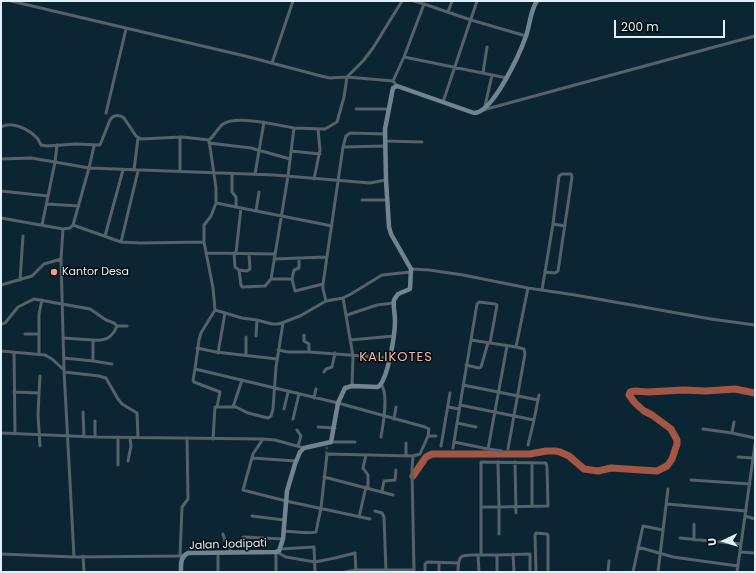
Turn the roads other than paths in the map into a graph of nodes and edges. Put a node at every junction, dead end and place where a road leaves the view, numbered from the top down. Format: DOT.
graph roads {
  1 [pos="11,1"];
  2 [pos="293,1"];
  3 [pos="402,1"];
  4 [pos="414,1"];
  5 [pos="452,1"];
  6 [pos="477,1"];
  7 [pos="537,1"];
  8 [pos="424,4"];
  9 [pos="448,12"];
  10 [pos="471,20"];
  11 [pos="126,29"];
  12 [pos="526,36"];
  13 [pos="755,36"];
  14 [pos="487,47"];
  15 [pos="404,58"];
  16 [pos="272,63"];
  17 [pos="455,68"];
  18 [pos="483,73"];
  19 [pos="492,75"];
  20 [pos="347,77"];
  21 [pos="507,78"];
  22 [pos="393,81"];
  23 [pos="397,86"];
  24 [pos="443,102"];
  25 [pos="356,109"];
  26 [pos="389,109"];
  27 [pos="483,109"];
  28 [pos="106,113"];
  29 [pos="264,122"];
  30 [pos="1,127"];
  31 [pos="294,128"];
  32 [pos="318,129"];
  33 [pos="385,134"];
  34 [pos="180,137"];
  35 [pos="138,138"];
  36 [pos="209,142"];
  37 [pos="422,142"];
  38 [pos="385,144"];
  39 [pos="57,145"];
  40 [pos="94,146"];
  41 [pos="343,147"];
  42 [pos="258,150"];
  43 [pos="291,151"];
  44 [pos="320,154"];
  45 [pos="1,159"];
  46 [pos="290,159"];
  47 [pos="55,162"];
  48 [pos="89,168"];
  49 [pos="123,170"];
  50 [pos="136,170"];
  51 [pos="180,171"];
  52 [pos="213,173"];
  53 [pos="232,174"];
  54 [pos="255,174"];
  55 [pos="288,176"];
  56 [pos="314,179"];
  57 [pos="386,180"];
  58 [pos="339,181"];
  59 [pos="1,191"];
  60 [pos="259,192"];
  61 [pos="48,196"];
  62 [pos="362,200"];
  63 [pos="387,200"];
  64 [pos="216,203"];
  65 [pos="47,204"];
  66 [pos="80,206"];
  67 [pos="236,207"];
  68 [pos="241,208"];
  69 [pos="256,211"];
  70 [pos="280,216"];
  71 [pos="1,218"];
  72 [pos="553,224"];
  73 [pos="42,225"];
  74 [pos="74,225"];
  75 [pos="332,226"];
  76 [pos="565,226"];
  77 [pos="63,229"];
  78 [pos="23,236"];
  79 [pos="105,236"];
  80 [pos="121,242"];
  81 [pos="204,242"];
  82 [pos="207,253"];
  83 [pos="235,253"];
  84 [pos="249,254"];
  85 [pos="274,254"];
  86 [pos="327,257"];
  87 [pos="299,258"];
  88 [pos="61,259"];
  89 [pos="274,259"];
  90 [pos="239,270"];
  91 [pos="411,270"];
  92 [pos="544,272"];
  93 [pos="271,279"];
  94 [pos="292,279"];
  95 [pos="20,280"];
  96 [pos="323,284"];
  97 [pos="1,285"];
  98 [pos="528,288"];
  99 [pos="542,290"];
  100 [pos="343,298"];
  101 [pos="42,300"];
  102 [pos="326,301"];
  103 [pos="393,302"];
  104 [pos="63,305"];
  105 [pos="215,310"];
  106 [pos="225,312"];
  107 [pos="346,315"];
  108 [pos="257,320"];
  109 [pos="283,323"];
  110 [pos="1,324"];
  111 [pos="755,325"];
  112 [pos="117,326"];
  113 [pos="127,326"];
  114 [pos="25,334"];
  115 [pos="39,334"];
  116 [pos="304,335"];
  117 [pos="256,336"];
  118 [pos="394,336"];
  119 [pos="246,337"];
  120 [pos="63,338"];
  121 [pos="93,340"];
  122 [pos="350,340"];
  123 [pos="471,340"];
  124 [pos="489,343"];
  125 [pos="507,346"];
  126 [pos="516,347"];
  127 [pos="197,348"];
  128 [pos="278,350"];
  129 [pos="1,351"];
  130 [pos="14,352"];
  131 [pos="309,352"];
  132 [pos="218,353"];
  133 [pos="39,354"];
  134 [pos="335,354"];
  135 [pos="246,355"];
  136 [pos="352,356"];
  137 [pos="64,358"];
  138 [pos="389,358"];
  139 [pos="277,359"];
  140 [pos="93,361"];
  141 [pos="112,364"];
  142 [pos="466,365"];
  143 [pos="195,369"];
  144 [pos="64,371"];
  145 [pos="324,372"];
  146 [pos="40,376"];
  147 [pos="242,380"];
  148 [pos="381,384"];
  149 [pos="463,385"];
  150 [pos="352,386"];
  151 [pos="274,388"];
  152 [pos="316,389"];
  153 [pos="498,391"];
  154 [pos="14,392"];
  155 [pos="39,392"];
  156 [pos="288,392"];
  157 [pos="450,393"];
  158 [pos="299,394"];
  159 [pos="539,394"];
  160 [pos="518,395"];
  161 [pos="314,398"];
  162 [pos="538,400"];
  163 [pos="338,403"];
  164 [pos="460,405"];
  165 [pos="396,406"];
  166 [pos="217,407"];
  167 [pos="233,407"];
  168 [pos="448,407"];
  169 [pos="284,409"];
  170 [pos="459,409"];
  171 [pos="83,412"];
  172 [pos="494,412"];
  173 [pos="384,416"];
  174 [pos="514,416"];
  175 [pos="293,419"];
  176 [pos="394,419"];
  177 [pos="95,420"];
  178 [pos="534,420"];
  179 [pos="734,422"];
  180 [pos="456,423"];
  181 [pos="318,427"];
  182 [pos="476,427"];
  183 [pos="335,428"];
  184 [pos="297,430"];
  185 [pos="703,430"];
  186 [pos="1,433"];
  187 [pos="15,433"];
  188 [pos="732,433"];
  189 [pos="39,435"];
  190 [pos="67,436"];
  191 [pos="428,436"];
  192 [pos="436,436"];
  193 [pos="84,437"];
  194 [pos="95,437"];
  195 [pos="381,437"];
  196 [pos="118,438"];
  197 [pos="130,438"];
  198 [pos="138,438"];
  199 [pos="187,438"];
  200 [pos="755,438"];
  201 [pos="213,439"];
  202 [pos="263,439"];
  203 [pos="331,442"];
  204 [pos="355,442"];
  205 [pos="406,442"];
  206 [pos="454,442"];
  207 [pos="755,444"];
  208 [pos="528,445"];
  209 [pos="40,446"];
  210 [pos="298,446"];
  211 [pos="441,446"];
  212 [pos="304,448"];
  213 [pos="453,448"];
  214 [pos="488,449"];
  215 [pos="508,449"];
  216 [pos="755,450"];
  217 [pos="502,451"];
  218 [pos="366,455"];
  219 [pos="406,456"];
  220 [pos="413,456"];
  221 [pos="738,457"];
  222 [pos="252,458"];
  223 [pos="754,458"];
  224 [pos="128,461"];
  225 [pos="296,461"];
  226 [pos="498,462"];
  227 [pos="515,462"];
  228 [pos="532,463"];
  229 [pos="118,465"];
  230 [pos="396,470"];
  231 [pos="324,477"];
  232 [pos="691,480"];
  233 [pos="755,482"];
  234 [pos="750,483"];
  235 [pos="367,487"];
  236 [pos="668,489"];
  237 [pos="382,491"];
  238 [pos="393,495"];
  239 [pos="286,501"];
  240 [pos="666,504"];
  241 [pos="516,506"];
  242 [pos="532,506"];
  243 [pos="499,507"];
  244 [pos="321,508"];
  245 [pos="482,508"];
  246 [pos="375,510"];
  247 [pos="746,511"];
  248 [pos="516,513"];
  249 [pos="252,516"];
  250 [pos="745,516"];
  251 [pos="360,517"];
  252 [pos="755,518"];
  253 [pos="370,519"];
  254 [pos="284,520"];
  255 [pos="694,524"];
  256 [pos="663,530"];
  257 [pos="283,531"];
  258 [pos="223,534"];
  259 [pos="499,534"];
  260 [pos="243,537"];
  261 [pos="680,538"];
  262 [pos="283,539"];
  263 [pos="694,540"];
  264 [pos="740,544"];
  265 [pos="638,547"];
  266 [pos="278,551"];
  267 [pos="218,552"];
  268 [pos="230,552"];
  269 [pos="740,552"];
  270 [pos="480,553"];
  271 [pos="755,553"];
  272 [pos="1,554"];
  273 [pos="513,554"];
  274 [pos="660,554"];
  275 [pos="497,555"];
  276 [pos="83,556"];
  277 [pos="182,556"];
  278 [pos="74,557"];
  279 [pos="609,561"];
  280 [pos="315,562"];
  281 [pos="439,562"];
  282 [pos="458,562"];
  283 [pos="738,566"];
  284 [pos="356,571"];
  285 [pos="386,571"];
  286 [pos="414,571"];
  287 [pos="84,572"];
  288 [pos="181,572"];
  289 [pos="218,572"];
  290 [pos="276,572"];
  291 [pos="315,572"];
  292 [pos="345,572"];
  293 [pos="425,572"];
  294 [pos="439,572"];
  295 [pos="458,572"];
  296 [pos="478,572"];
  297 [pos="497,572"];
  298 [pos="514,572"];
  299 [pos="530,572"];
  300 [pos="536,572"];
  301 [pos="548,572"];
  302 [pos="608,572"];
  303 [pos="633,572"];
  304 [pos="658,572"];
  305 [pos="737,572"];
  1 -- 11 [label="street"];
  2 -- 16 [label="street"];
  3 -- 20 [label="street"];
  4 -- 8 [label="street"];
  5 -- 9 [label="street"];
  6 -- 10 [label="street"];
  7 -- 12 [label="street"];
  8 -- 9 [label="street"];
  8 -- 15 [label="street"];
  9 -- 10 [label="street"];
  10 -- 12 [label="street"];
  10 -- 17 [label="street"];
  11 -- 16 [label="street"];
  11 -- 28 [label="street"];
  12 -- 21 [label="street"];
  13 -- 27 [label="street"];
  14 -- 18 [label="street"];
  15 -- 17 [label="street"];
  15 -- 22 [label="street"];
  16 -- 20 [label="street"];
  17 -- 18 [label="street"];
  17 -- 24 [label="street"];
  18 -- 19 [label="street"];
  19 -- 21 [label="street"];
  19 -- 27 [label="street"];
  20 -- 22 [label="street"];
  20 -- 32 [label="street"];
  21 -- 27 [label="street"];
  22 -- 23 [label="street"];
  23 -- 24 [label="street"];
  23 -- 26 [label="street"];
  24 -- 27 [label="street"];
  25 -- 26 [label="street"];
  26 -- 33 [label="street"];
  29 -- 31 [label="street"];
  29 -- 36 [label="street"];
  29 -- 42 [label="street"];
  30 -- 39 [label="street"];
  31 -- 32 [label="street"];
  31 -- 43 [label="street"];
  32 -- 44 [label="street"];
  33 -- 38 [label="street"];
  33 -- 41 [label="street"];
  34 -- 35 [label="street"];
  34 -- 36 [label="street"];
  34 -- 51 [label="street"];
  35 -- 40 [label="street"];
  35 -- 50 [label="street"];
  36 -- 42 [label="street"];
  36 -- 52 [label="street"];
  37 -- 38 [label="street"];
  38 -- 41 [label="street"];
  38 -- 57 [label="street"];
  39 -- 40 [label="street"];
  39 -- 47 [label="street"];
  40 -- 48 [label="street"];
  41 -- 58 [label="street"];
  42 -- 46 [label="street"];
  42 -- 54 [label="street"];
  43 -- 44 [label="street"];
  43 -- 46 [label="street"];
  44 -- 56 [label="street"];
  45 -- 47 [label="street"];
  46 -- 55 [label="street"];
  47 -- 48 [label="street"];
  47 -- 61 [label="street"];
  48 -- 49 [label="street"];
  48 -- 66 [label="street"];
  49 -- 50 [label="street"];
  49 -- 79 [label="street"];
  50 -- 51 [label="street"];
  50 -- 80 [label="street"];
  51 -- 52 [label="street"];
  52 -- 53 [label="street"];
  52 -- 64 [label="street"];
  53 -- 54 [label="street"];
  53 -- 67 [label="street"];
  54 -- 55 [label="street"];
  55 -- 56 [label="street"];
  55 -- 70 [label="street"];
  56 -- 58 [label="street"];
  57 -- 58 [label="street"];
  57 -- 63 [label="street"];
  58 -- 75 [label="street"];
  59 -- 61 [label="street"];
  60 -- 69 [label="street"];
  61 -- 65 [label="street"];
  62 -- 63 [label="street"];
  63 -- 91 [label="street"];
  64 -- 67 [label="street"];
  64 -- 81 [label="street"];
  65 -- 66 [label="street"];
  65 -- 73 [label="street"];
  66 -- 74 [label="street"];
  67 -- 68 [label="street"];
  68 -- 69 [label="street"];
  68 -- 83 [label="street"];
  69 -- 70 [label="street"];
  70 -- 75 [label="street"];
  70 -- 85 [label="street"];
  71 -- 73 [label="street"];
  72 -- 76 [label="street"];
  72 -- 76 [label="street"];
  72 -- 92 [label="street"];
  73 -- 77 [label="street"];
  74 -- 77 [label="street"];
  74 -- 79 [label="street"];
  75 -- 86 [label="street"];
  76 -- 92 [label="street"];
  77 -- 88 [label="street"];
  78 -- 95 [label="street"];
  79 -- 80 [label="street"];
  80 -- 81 [label="street"];
  81 -- 82 [label="street"];
  82 -- 83 [label="street"];
  82 -- 105 [label="street"];
  83 -- 84 [label="street"];
  83 -- 90 [label="street"];
  84 -- 85 [label="street"];
  84 -- 90 [label="street"];
  85 -- 89 [label="street"];
  86 -- 87 [label="street"];
  86 -- 96 [label="street"];
  87 -- 89 [label="street"];
  87 -- 94 [label="street"];
  88 -- 95 [label="street"];
  88 -- 104 [label="street"];
  89 -- 93 [label="street"];
  90 -- 93 [label="street"];
  91 -- 98 [label="street"];
  91 -- 100 [label="street"];
  91 -- 103 [label="street"];
  92 -- 99 [label="street"];
  93 -- 94 [label="street"];
  94 -- 96 [label="street"];
  95 -- 97 [label="street"];
  96 -- 102 [label="street"];
  98 -- 99 [label="street"];
  98 -- 126 [label="street"];
  99 -- 111 [label="street"];
  100 -- 102 [label="street"];
  100 -- 107 [label="street"];
  101 -- 104 [label="street"];
  101 -- 110 [label="street"];
  101 -- 115 [label="street"];
  102 -- 109 [label="street"];
  103 -- 107 [label="street"];
  103 -- 118 [label="street"];
  104 -- 112 [label="street"];
  104 -- 120 [label="street"];
  105 -- 106 [label="street"];
  105 -- 127 [label="street"];
  106 -- 108 [label="street"];
  106 -- 132 [label="street"];
  107 -- 122 [label="street"];
  108 -- 109 [label="street"];
  108 -- 117 [label="street"];
  109 -- 128 [label="street"];
  112 -- 113 [label="street"];
  112 -- 121 [label="street"];
  114 -- 115 [label="street"];
  115 -- 133 [label="street"];
  116 -- 131 [label="street"];
  118 -- 122 [label="street"];
  118 -- 138 [label="street"];
  119 -- 135 [label="street"];
  120 -- 121 [label="street"];
  120 -- 137 [label="street"];
  121 -- 140 [label="street"];
  122 -- 136 [label="street"];
  123 -- 124 [label="street"];
  123 -- 124 [label="street"];
  123 -- 142 [label="street"];
  124 -- 125 [label="street"];
  124 -- 142 [label="street"];
  125 -- 126 [label="street"];
  125 -- 153 [label="street"];
  126 -- 160 [label="street"];
  127 -- 132 [label="street"];
  127 -- 143 [label="street"];
  128 -- 131 [label="street"];
  128 -- 139 [label="street"];
  129 -- 130 [label="street"];
  130 -- 133 [label="street"];
  130 -- 154 [label="street"];
  131 -- 134 [label="street"];
  132 -- 135 [label="street"];
  133 -- 144 [label="street"];
  134 -- 136 [label="street"];
  134 -- 145 [label="street"];
  135 -- 139 [label="street"];
  136 -- 138 [label="street"];
  136 -- 150 [label="street"];
  137 -- 140 [label="street"];
  137 -- 144 [label="street"];
  138 -- 148 [label="street"];
  139 -- 151 [label="street"];
  140 -- 141 [label="street"];
  142 -- 149 [label="street"];
  143 -- 147 [label="street"];
  143 -- 166 [label="street"];
  144 -- 190 [label="street"];
  144 -- 198 [label="street"];
  146 -- 155 [label="street"];
  147 -- 151 [label="street"];
  147 -- 167 [label="street"];
  148 -- 150 [label="street"];
  148 -- 173 [label="street"];
  149 -- 153 [label="street"];
  149 -- 164 [label="street"];
  150 -- 163 [label="street"];
  151 -- 156 [label="street"];
  151 -- 167 [label="street"];
  152 -- 161 [label="street"];
  153 -- 160 [label="street"];
  153 -- 172 [label="street"];
  154 -- 155 [label="street"];
  154 -- 187 [label="street"];
  155 -- 189 [label="street"];
  156 -- 158 [label="street"];
  156 -- 169 [label="street"];
  157 -- 168 [label="street"];
  158 -- 161 [label="street"];
  158 -- 175 [label="street"];
  159 -- 162 [label="street"];
  160 -- 162 [label="street"];
  160 -- 174 [label="street"];
  161 -- 163 [label="street"];
  162 -- 178 [label="street"];
  163 -- 173 [label="street"];
  163 -- 183 [label="street"];
  164 -- 170 [label="street"];
  164 -- 172 [label="street"];
  165 -- 176 [label="street"];
  166 -- 167 [label="street"];
  166 -- 201 [label="street"];
  168 -- 170 [label="street"];
  168 -- 211 [label="street"];
  170 -- 180 [label="street"];
  171 -- 193 [label="street"];
  172 -- 174 [label="street"];
  172 -- 214 [label="street"];
  173 -- 176 [label="street"];
  173 -- 195 [label="street"];
  174 -- 178 [label="street"];
  174 -- 215 [label="street"];
  176 -- 191 [label="street"];
  177 -- 194 [label="street"];
  178 -- 208 [label="street"];
  179 -- 188 [label="street"];
  180 -- 182 [label="street"];
  180 -- 206 [label="street"];
  181 -- 183 [label="street"];
  183 -- 203 [label="street"];
  184 -- 210 [label="street"];
  185 -- 188 [label="street"];
  186 -- 187 [label="street"];
  187 -- 189 [label="street"];
  188 -- 200 [label="street"];
  189 -- 190 [label="street"];
  189 -- 209 [label="street"];
  190 -- 193 [label="street"];
  190 -- 278 [label="street"];
  191 -- 192 [label="street"];
  191 -- 220 [label="street"];
  193 -- 194 [label="street"];
  194 -- 196 [label="street"];
  196 -- 197 [label="street"];
  196 -- 229 [label="street"];
  197 -- 198 [label="street"];
  197 -- 224 [label="street"];
  198 -- 199 [label="street"];
  199 -- 201 [label="street"];
  199 -- 277 [label="street"];
  201 -- 202 [label="street"];
  202 -- 210 [label="street"];
  202 -- 222 [label="street"];
  203 -- 204 [label="street"];
  203 -- 212 [label="street"];
  205 -- 219 [label="street"];
  206 -- 213 [label="street"];
  206 -- 214 [label="street"];
  207 -- 216 [label="street"];
  210 -- 212 [label="street"];
  212 -- 225 [label="street, Jalan Jodipati"];
  214 -- 217 [label="street"];
  216 -- 223 [label="street"];
  218 -- 219 [label="street"];
  218 -- 231 [label="street"];
  218 -- 235 [label="street"];
  219 -- 220 [label="street"];
  220 -- 286 [label="street"];
  221 -- 223 [label="street"];
  222 -- 225 [label="street"];
  222 -- 239 [label="street"];
  223 -- 234 [label="street"];
  225 -- 239 [label="street, Jalan Jodipati"];
  226 -- 227 [label="street"];
  226 -- 243 [label="street"];
  226 -- 245 [label="street"];
  227 -- 228 [label="street"];
  227 -- 241 [label="street"];
  228 -- 242 [label="street"];
  228 -- 242 [label="street"];
  230 -- 237 [label="street"];
  231 -- 235 [label="street"];
  231 -- 244 [label="street"];
  232 -- 234 [label="street"];
  233 -- 234 [label="street"];
  234 -- 247 [label="street"];
  235 -- 237 [label="street"];
  235 -- 251 [label="street"];
  236 -- 240 [label="street"];
  237 -- 238 [label="street"];
  239 -- 244 [label="street"];
  239 -- 254 [label="street, Jalan Jodipati"];
  240 -- 247 [label="street"];
  240 -- 256 [label="street"];
  241 -- 242 [label="street"];
  241 -- 243 [label="street"];
  241 -- 248 [label="street"];
  243 -- 245 [label="street"];
  243 -- 259 [label="street"];
  244 -- 251 [label="street"];
  244 -- 257 [label="street"];
  245 -- 270 [label="street"];
  246 -- 285 [label="street"];
  247 -- 250 [label="street"];
  249 -- 254 [label="street"];
  250 -- 252 [label="street"];
  250 -- 264 [label="street"];
  251 -- 253 [label="street"];
  254 -- 257 [label="street, Jalan Jodipati"];
  255 -- 263 [label="street"];
  256 -- 265 [label="street"];
  256 -- 274 [label="street"];
  257 -- 262 [label="street, Jalan Jodipati"];
  258 -- 268 [label="street"];
  260 -- 262 [label="street"];
  261 -- 263 [label="street"];
  262 -- 266 [label="street, Jalan Jodipati"];
  263 -- 264 [label="street"];
  264 -- 269 [label="street"];
  265 -- 274 [label="street"];
  265 -- 303 [label="street"];
  266 -- 268 [label="street, Jalan Jodipati"];
  266 -- 280 [label="street"];
  266 -- 280 [label="street"];
  266 -- 290 [label="street"];
  267 -- 268 [label="street, Jalan Jodipati"];
  267 -- 277 [label="street, Jalan Jodipati"];
  267 -- 289 [label="street"];
  269 -- 271 [label="street"];
  269 -- 283 [label="street"];
  270 -- 275 [label="street"];
  270 -- 282 [label="street"];
  270 -- 296 [label="street"];
  272 -- 278 [label="street"];
  273 -- 275 [label="street"];
  273 -- 298 [label="street"];
  273 -- 299 [label="street"];
  274 -- 283 [label="street"];
  274 -- 304 [label="street"];
  275 -- 297 [label="street"];
  276 -- 277 [label="street"];
  276 -- 278 [label="street"];
  276 -- 287 [label="street"];
  277 -- 288 [label="street, Jalan Jodipati"];
  279 -- 302 [label="street"];
  280 -- 284 [label="street"];
  280 -- 291 [label="street"];
  281 -- 282 [label="street"];
  281 -- 293 [label="street"];
  281 -- 294 [label="street"];
  282 -- 295 [label="street"];
  283 -- 305 [label="street"];
  284 -- 285 [label="street"];
  284 -- 292 [label="street"];
  285 -- 286 [label="street"];
  300 -- 301 [label="street"];
}
